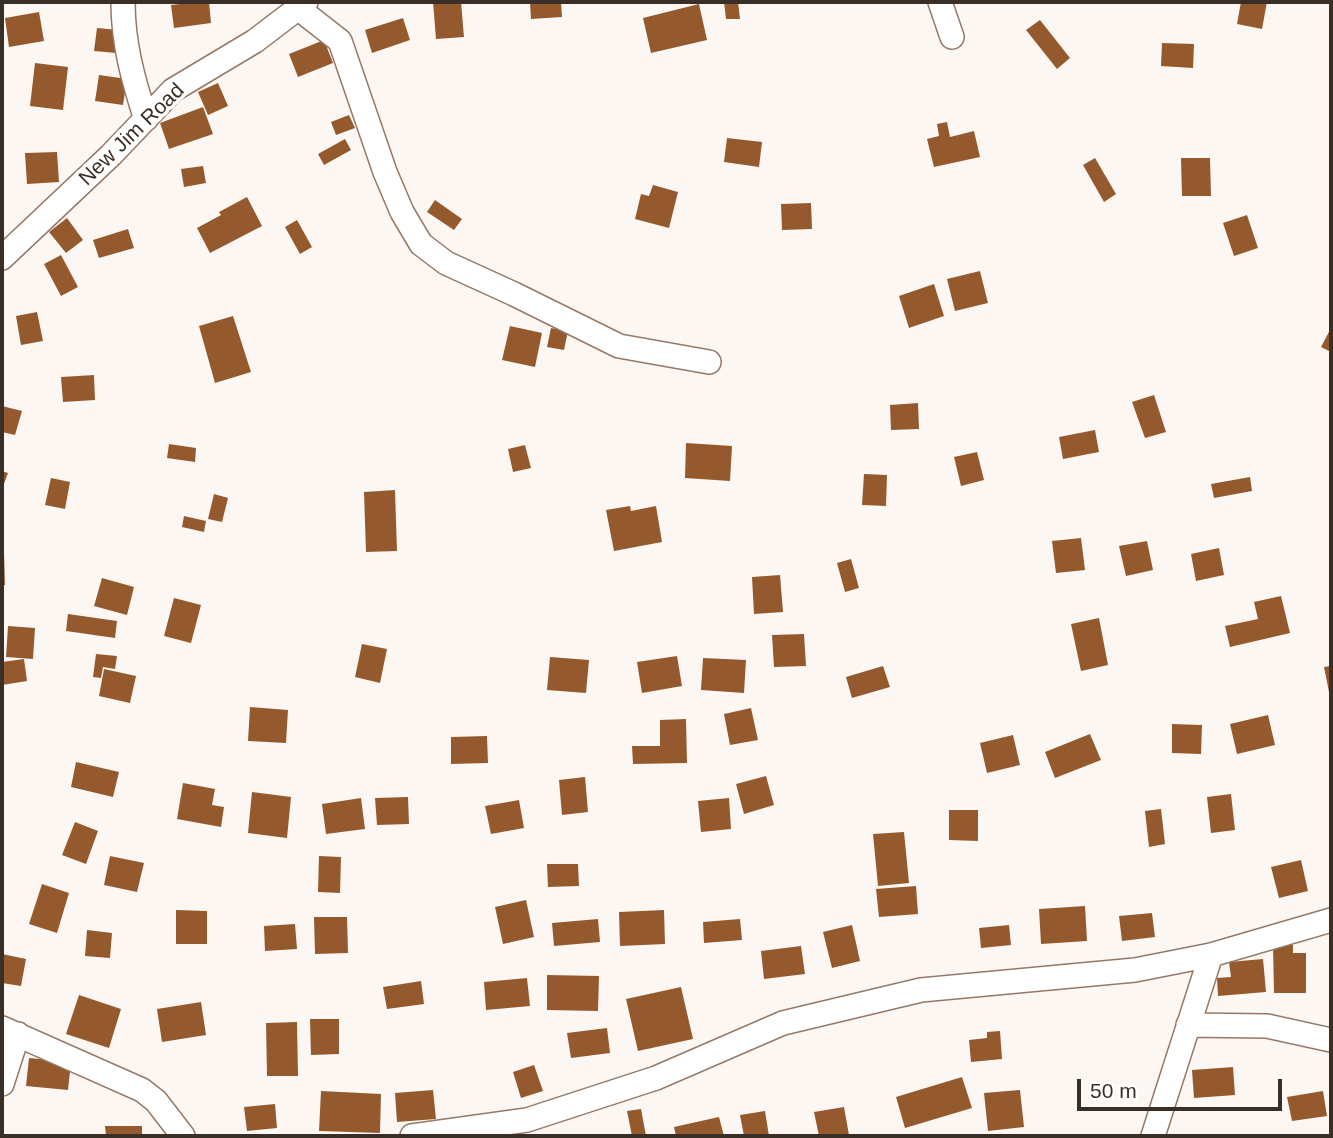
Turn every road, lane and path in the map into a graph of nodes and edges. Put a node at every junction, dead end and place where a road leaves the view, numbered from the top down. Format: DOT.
graph roads {
  1 [pos="123,2"];
  2 [pos="940,2"];
  3 [pos="303,5"];
  4 [pos="952,37"];
  5 [pos="146,119"];
  6 [pos="2,258"];
  7 [pos="709,362"];
  8 [pos="1331,920"];
  9 [pos="1211,955"];
  10 [pos="1188,1025"];
  11 [pos="10,1031"];
  12 [pos="1331,1040"];
  13 [pos="2,1084"];
  14 [pos="183,1136"];
  15 [pos="412,1136"];
  16 [pos="1153,1136"];
  1 -- 5 [label="street"];
  2 -- 4 [label="street"];
  3 -- 5 [label="street, New Jim Road"];
  3 -- 7 [label="street"];
  5 -- 6 [label="street, New Jim Road"];
  8 -- 9 [label="street"];
  9 -- 10 [label="street"];
  9 -- 15 [label="street"];
  10 -- 12 [label="street"];
  10 -- 16 [label="street"];
  11 -- 13 [label="street"];
  11 -- 14 [label="street"];
}
